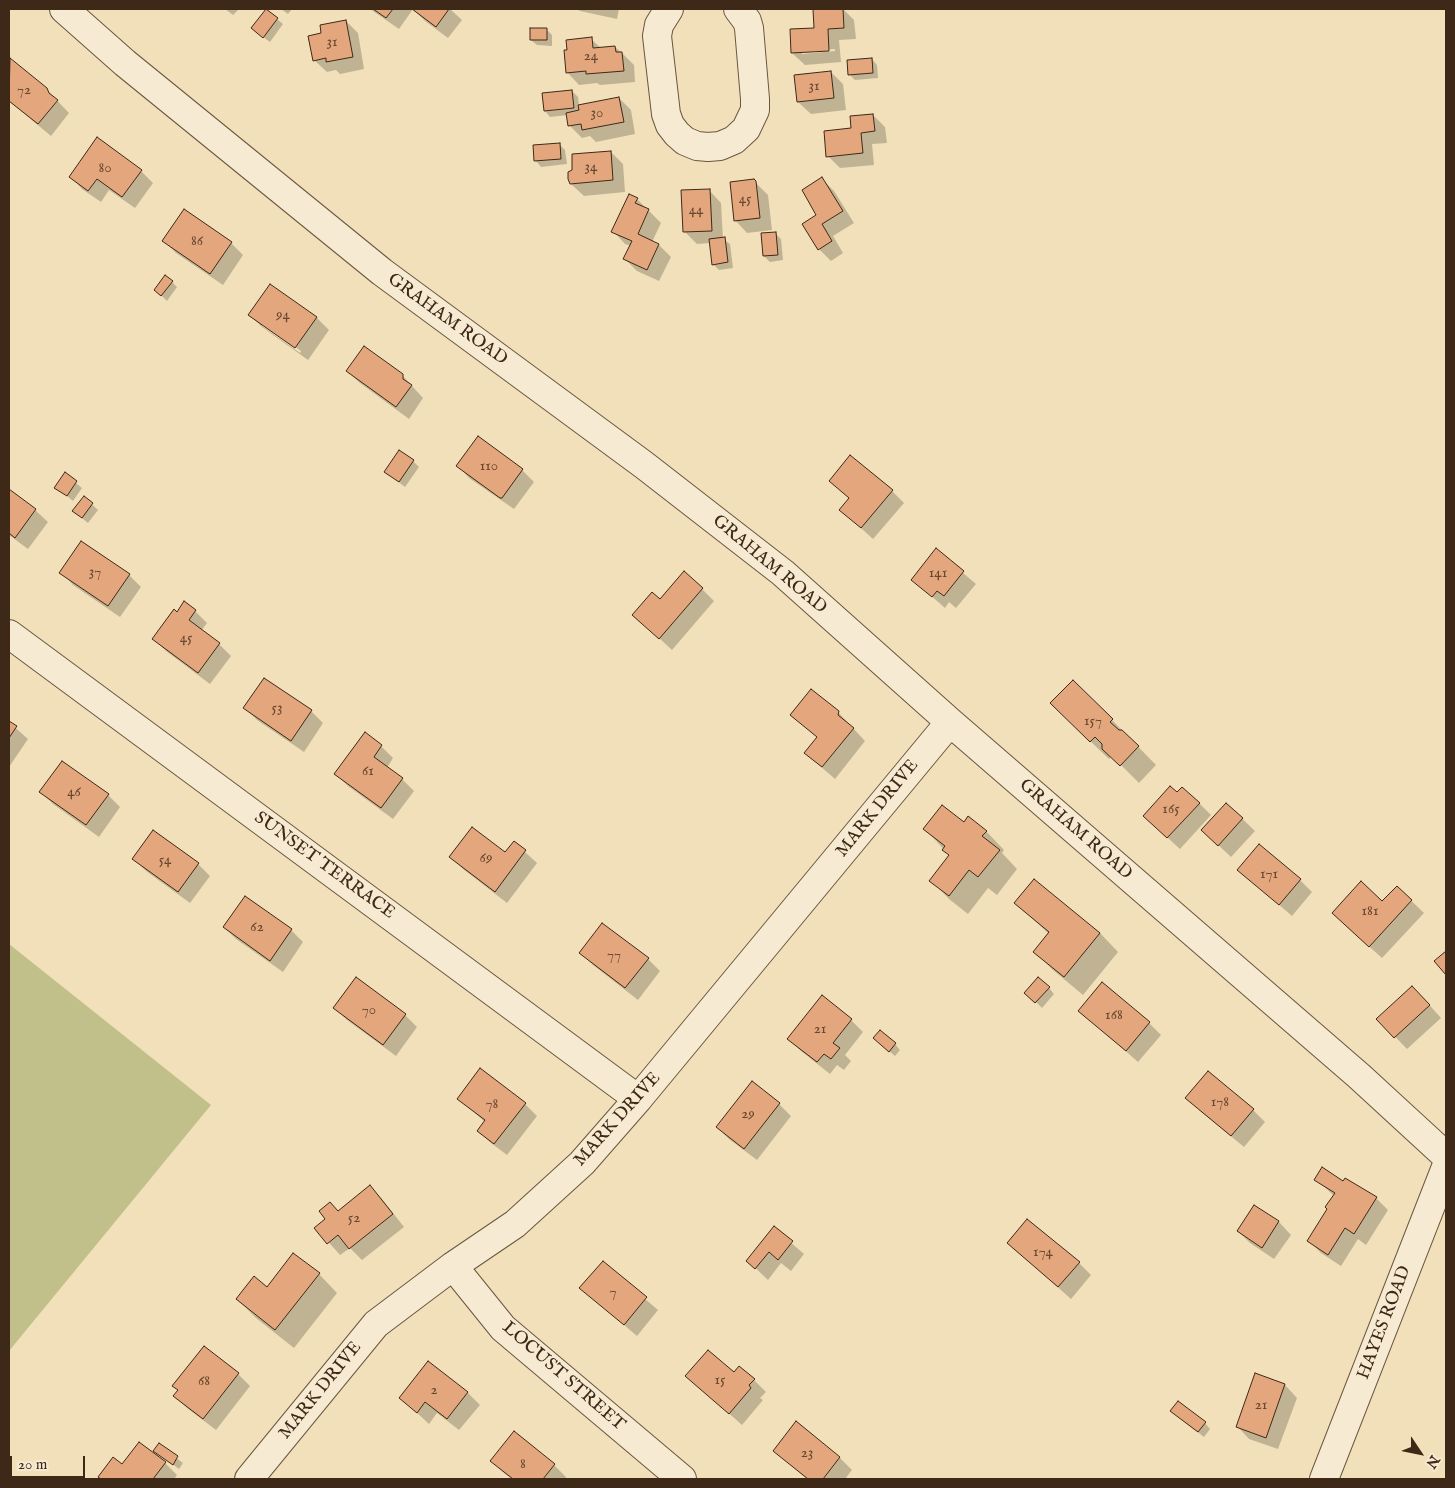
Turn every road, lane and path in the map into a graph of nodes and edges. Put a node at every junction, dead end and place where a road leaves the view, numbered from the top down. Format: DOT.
graph roads {
  1 [pos="64,9"];
  2 [pos="668,9"];
  3 [pos="738,9"];
  4 [pos="9,634"];
  5 [pos="950,722"];
  6 [pos="638,1099"];
  7 [pos="1446,1156"];
  8 [pos="1446,1167"];
  9 [pos="454,1266"];
  10 [pos="249,1479"];
  11 [pos="682,1479"];
  12 [pos="1324,1479"];
  1 -- 5 [label="street, GRAHAM ROAD"];
  2 -- 3 [label="street"];
  4 -- 6 [label="street, SUNSET TERRACE"];
  5 -- 6 [label="street, MARK DRIVE"];
  5 -- 7 [label="street, GRAHAM ROAD"];
  6 -- 9 [label="street, MARK DRIVE"];
  8 -- 12 [label="street, HAYES ROAD"];
  9 -- 10 [label="street, MARK DRIVE"];
  9 -- 11 [label="street, LOCUST STREET"];
}
